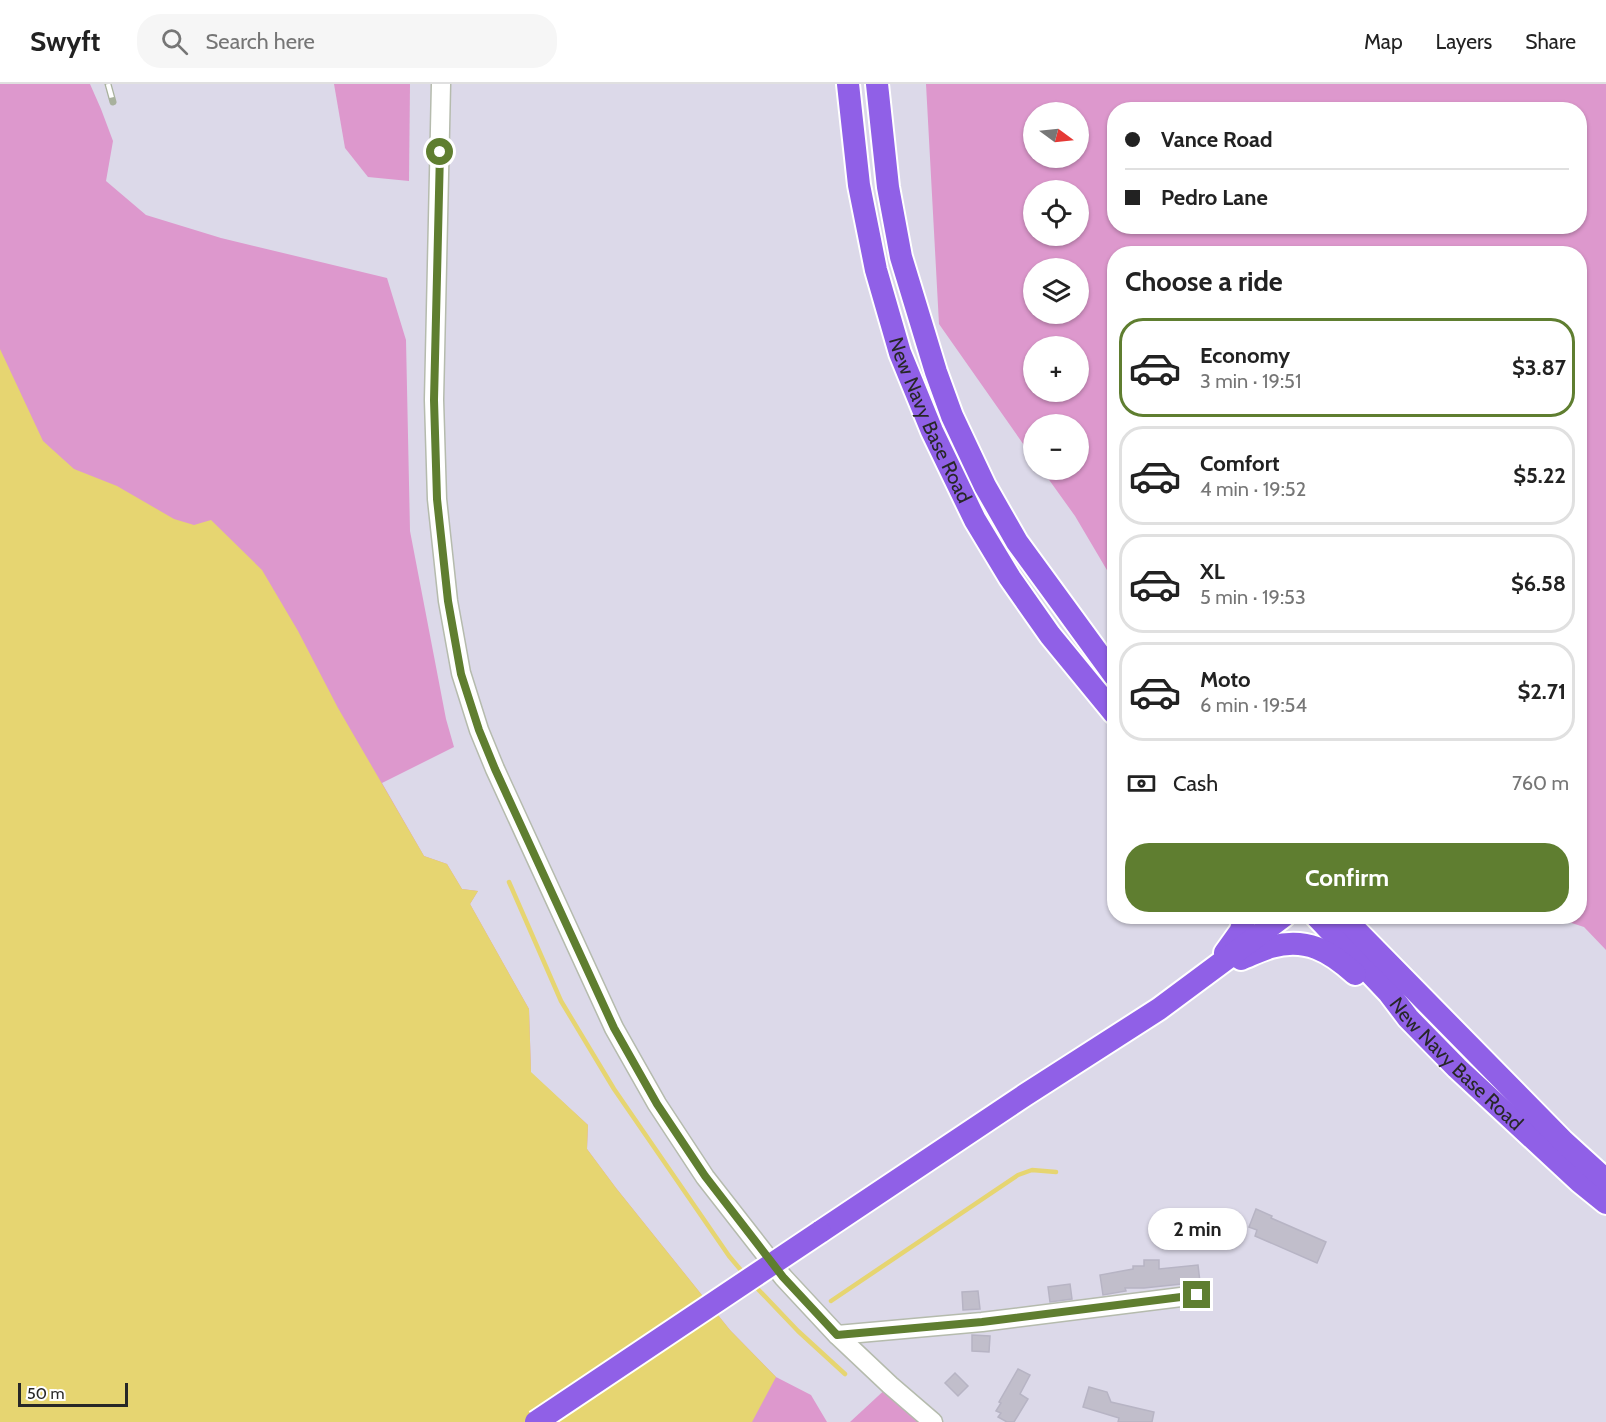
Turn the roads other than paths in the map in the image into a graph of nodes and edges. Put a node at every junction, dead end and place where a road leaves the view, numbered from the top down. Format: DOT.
graph roads {
  1 [pos="441,84"];
  2 [pos="848,84"];
  3 [pos="877,84"];
  4 [pos="1107,665"];
  5 [pos="1107,704"];
  6 [pos="1243,924"];
  7 [pos="1274,924"];
  8 [pos="1324,924"];
  9 [pos="1350,924"];
  10 [pos="1212,971"];
  11 [pos="1408,1018"];
  12 [pos="1606,1180"];
  13 [pos="1606,1203"];
  14 [pos="1197,1295"];
  15 [pos="837,1335"];
  16 [pos="536,1422"];
  17 [pos="933,1422"];
  1 -- 15 [label="street"];
  2 -- 5 [label="main road, New Navy Base Road"];
  3 -- 4 [label="main road, New Navy Base Road"];
  6 -- 10 [label="main road"];
  7 -- 10 [label="main road"];
  8 -- 11 [label="main road, New Navy Base Road"];
  9 -- 12 [label="main road, New Navy Base Road"];
  10 -- 11 [label="main road"];
  10 -- 16 [label="main road, bridge"];
  11 -- 13 [label="main road, New Navy Base Road"];
  14 -- 15 [label="street"];
  15 -- 17 [label="street"];
}
